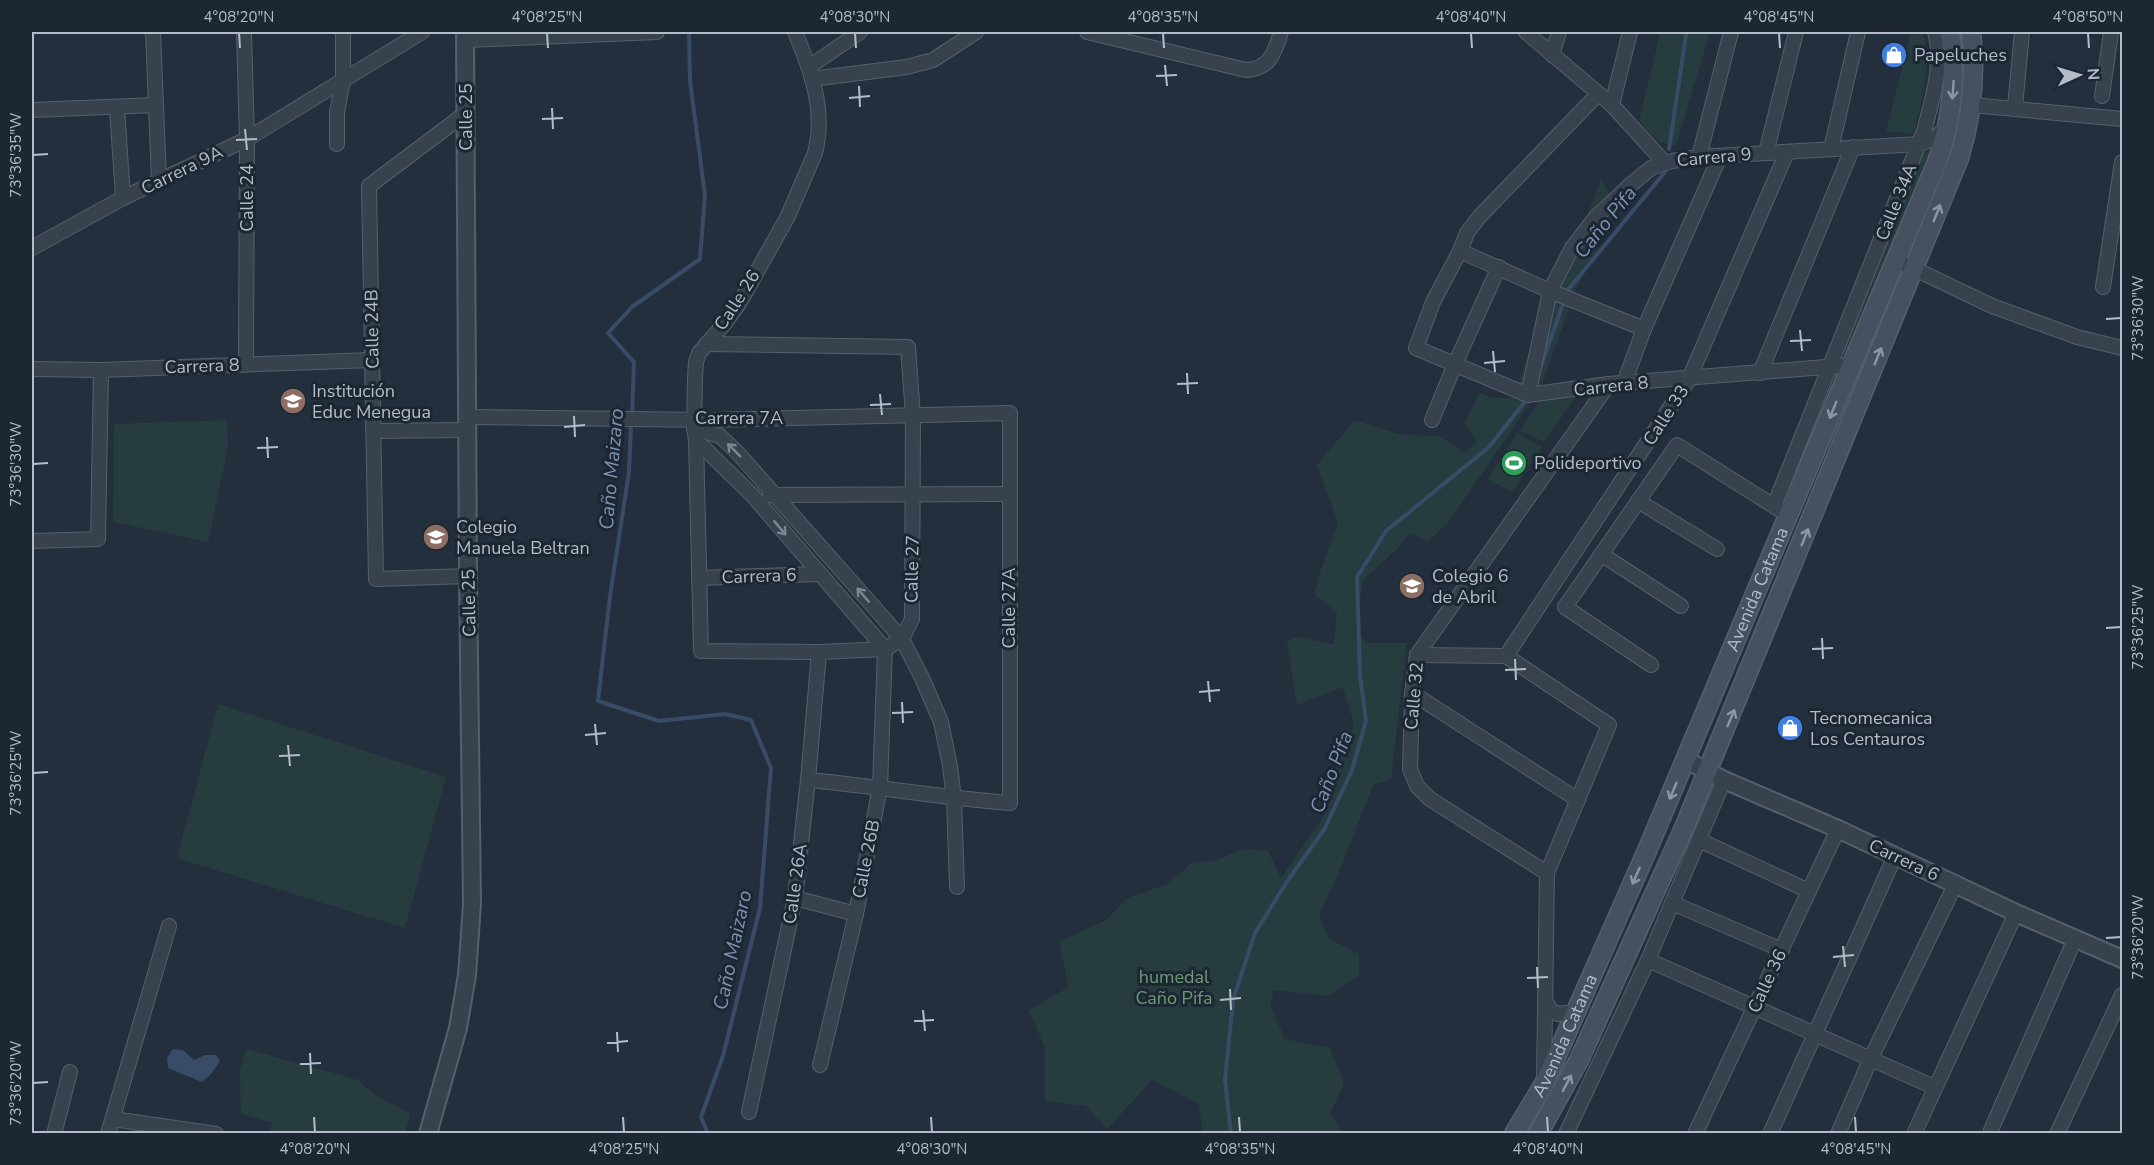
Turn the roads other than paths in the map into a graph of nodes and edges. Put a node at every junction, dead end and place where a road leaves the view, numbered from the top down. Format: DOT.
graph roads {
  1 [pos="153,32"];
  2 [pos="244,32"];
  3 [pos="343,32"];
  4 [pos="422,32"];
  5 [pos="657,32"];
  6 [pos="795,32"];
  7 [pos="860,32"];
  8 [pos="976,32"];
  9 [pos="1087,32"];
  10 [pos="1281,32"];
  11 [pos="1526,32"];
  12 [pos="1559,32"];
  13 [pos="1630,32"];
  14 [pos="1731,32"];
  15 [pos="1796,32"];
  16 [pos="1858,32"];
  17 [pos="1936,32"];
  18 [pos="1971,32"];
  19 [pos="2022,32"];
  20 [pos="2110,32"];
  21 [pos="465,36"];
  22 [pos="1143,38"];
  23 [pos="1552,55"];
  24 [pos="811,73"];
  25 [pos="343,80"];
  26 [pos="1598,94"];
  27 [pos="2102,96"];
  28 [pos="156,105"];
  29 [pos="1611,105"];
  30 [pos="1972,105"];
  31 [pos="2015,107"];
  32 [pos="117,108"];
  33 [pos="32,110"];
  34 [pos="466,113"];
  35 [pos="2122,119"];
  36 [pos="1949,125"];
  37 [pos="247,139"];
  38 [pos="336,144"];
  39 [pos="1919,144"];
  40 [pos="1853,147"];
  41 [pos="1831,149"];
  42 [pos="1787,152"];
  43 [pos="1766,153"];
  44 [pos="1720,156"];
  45 [pos="1699,157"];
  46 [pos="1664,162"];
  47 [pos="2122,162"];
  48 [pos="159,180"];
  49 [pos="123,198"];
  50 [pos="32,248"];
  51 [pos="1460,251"];
  52 [pos="1896,260"];
  53 [pos="1499,267"];
  54 [pos="1915,267"];
  55 [pos="2103,287"];
  56 [pos="1550,291"];
  57 [pos="1644,329"];
  58 [pos="706,344"];
  59 [pos="2122,348"];
  60 [pos="372,360"];
  61 [pos="246,364"];
  62 [pos="1455,364"];
  63 [pos="1851,365"];
  64 [pos="1830,366"];
  65 [pos="32,369"];
  66 [pos="101,370"];
  67 [pos="1760,373"];
  68 [pos="1689,380"];
  69 [pos="1624,383"];
  70 [pos="1609,384"];
  71 [pos="1528,395"];
  72 [pos="1010,413"];
  73 [pos="913,416"];
  74 [pos="1432,420"];
  75 [pos="468,423"];
  76 [pos="695,429"];
  77 [pos="373,430"];
  78 [pos="775,494"];
  79 [pos="1009,494"];
  80 [pos="913,495"];
  81 [pos="753,496"];
  82 [pos="1638,501"];
  83 [pos="1774,506"];
  84 [pos="1789,516"];
  85 [pos="32,541"];
  86 [pos="1717,549"];
  87 [pos="1601,554"];
  88 [pos="819,574"];
  89 [pos="468,576"];
  90 [pos="699,578"];
  91 [pos="1681,606"];
  92 [pos="902,639"];
  93 [pos="885,649"];
  94 [pos="819,652"];
  95 [pos="1417,655"];
  96 [pos="1506,656"];
  97 [pos="1651,665"];
  98 [pos="1412,693"];
  99 [pos="1686,760"];
  100 [pos="1716,776"];
  101 [pos="808,780"];
  102 [pos="880,787"];
  103 [pos="954,799"];
  104 [pos="1578,800"];
  105 [pos="1838,829"];
  106 [pos="1699,840"];
  107 [pos="1895,856"];
  108 [pos="1547,873"];
  109 [pos="1956,884"];
  110 [pos="957,887"];
  111 [pos="1809,891"];
  112 [pos="795,898"];
  113 [pos="1672,903"];
  114 [pos="2016,913"];
  115 [pos="856,914"];
  116 [pos="169,926"];
  117 [pos="2075,939"];
  118 [pos="1782,950"];
  119 [pos="2122,959"];
  120 [pos="1648,960"];
  121 [pos="2122,994"];
  122 [pos="1545,1000"];
  123 [pos="1755,1007"];
  124 [pos="1576,1012"];
  125 [pos="1814,1033"];
  126 [pos="1871,1058"];
  127 [pos="820,1065"];
  128 [pos="70,1072"];
  129 [pos="1544,1084"];
  130 [pos="1934,1087"];
  131 [pos="749,1112"];
  132 [pos="113,1119"];
  133 [pos="1991,1130"];
  134 [pos="54,1134"];
  135 [pos="108,1134"];
  136 [pos="216,1134"];
  137 [pos="428,1134"];
  138 [pos="1514,1134"];
  139 [pos="1538,1134"];
  140 [pos="1566,1134"];
  141 [pos="1695,1134"];
  142 [pos="1770,1134"];
  143 [pos="1838,1134"];
  144 [pos="1914,1134"];
  145 [pos="2057,1134"];
  1 -- 28 [label="street"];
  2 -- 37 [label="street, Calle 24"];
  3 -- 25 [label="street"];
  4 -- 25 [label="street, Carrera 9A"];
  5 -- 21 [label="street"];
  6 -- 24 [label="street, Calle 26"];
  7 -- 24 [label="street"];
  8 -- 24 [label="street"];
  9 -- 22 [label="street"];
  10 -- 22 [label="street"];
  11 -- 23 [label="street, Carrera 9"];
  12 -- 23 [label="street"];
  13 -- 29 [label="street"];
  14 -- 45 [label="street"];
  15 -- 43 [label="street"];
  16 -- 41 [label="street"];
  17 -- 36 [label="main road, Avenida Catama, one-way"];
  17 -- 39 [label="street, Calle 34A"];
  18 -- 30 [label="main road, Avenida Catama"];
  19 -- 31 [label="street"];
  20 -- 27 [label="street"];
  21 -- 34 [label="street, Calle 25"];
  23 -- 26 [label="street, Carrera 9"];
  24 -- 58 [label="street, Calle 26"];
  25 -- 37 [label="street, Carrera 9A"];
  25 -- 38 [label="street"];
  26 -- 29 [label="street, Carrera 9"];
  26 -- 51 [label="street"];
  28 -- 32 [label="street"];
  28 -- 48 [label="street"];
  29 -- 46 [label="street, Carrera 9"];
  30 -- 31 [label="street"];
  54 -- 30 [label="main road, Avenida Catama, one-way"];
  31 -- 35 [label="street"];
  32 -- 33 [label="street"];
  32 -- 49 [label="street"];
  34 -- 60 [label="street, Calle 24B"];
  34 -- 75 [label="street, Calle 25"];
  36 -- 39 [label="street, Carrera 9"];
  36 -- 52 [label="main road, Avenida Catama"];
  37 -- 48 [label="street, Carrera 9A"];
  37 -- 61 [label="street, Calle 24"];
  39 -- 40 [label="street, Carrera 9"];
  39 -- 64 [label="street, Calle 34A"];
  40 -- 41 [label="street, Carrera 9"];
  40 -- 67 [label="street"];
  41 -- 42 [label="street, Carrera 9"];
  42 -- 43 [label="street, Carrera 9"];
  42 -- 68 [label="street, Calle 33"];
  43 -- 44 [label="street, Carrera 9"];
  44 -- 45 [label="street, Carrera 9"];
  44 -- 57 [label="street"];
  45 -- 46 [label="street, Carrera 9"];
  46 -- 56 [label="street"];
  47 -- 55 [label="street"];
  48 -- 49 [label="street, Carrera 9A"];
  49 -- 50 [label="street, Carrera 9A"];
  51 -- 53 [label="street"];
  51 -- 62 [label="street"];
  52 -- 54 [label="street"];
  52 -- 63 [label="main road, Avenida Catama"];
  53 -- 56 [label="street"];
  53 -- 62 [label="street"];
  54 -- 59 [label="street"];
  100 -- 54 [label="main road, Avenida Catama, one-way"];
  56 -- 57 [label="street"];
  56 -- 71 [label="street"];
  57 -- 69 [label="street"];
  58 -- 73 [label="street, Calle 27"];
  58 -- 76 [label="street, Calle 26"];
  60 -- 61 [label="street, Carrera 8"];
  60 -- 77 [label="street, Calle 24B"];
  61 -- 66 [label="street, Carrera 8"];
  62 -- 71 [label="street"];
  62 -- 74 [label="street"];
  63 -- 64 [label="street, Carrera 8"];
  63 -- 84 [label="main road, Avenida Catama, one-way"];
  64 -- 67 [label="street, Carrera 8"];
  64 -- 83 [label="street, Calle 34A"];
  65 -- 66 [label="street, Carrera 8"];
  66 -- 85 [label="street"];
  67 -- 68 [label="street, Carrera 8"];
  68 -- 69 [label="street, Carrera 8"];
  68 -- 96 [label="street, Calle 33"];
  69 -- 70 [label="street, Carrera 8"];
  70 -- 71 [label="street, Carrera 8"];
  70 -- 95 [label="street, Calle 32"];
  72 -- 73 [label="street, Carrera 7A"];
  72 -- 79 [label="street, Calle 27A"];
  73 -- 76 [label="street, Carrera 7A"];
  73 -- 80 [label="street, Calle 27"];
  75 -- 76 [label="street, Carrera 7A"];
  75 -- 77 [label="street, Carrera 7A"];
  75 -- 89 [label="street, Calle 25"];
  78 -- 76 [label="street, one-way"];
  76 -- 81 [label="street"];
  76 -- 90 [label="street, Calle 26"];
  77 -- 89 [label="street, Calle 24B"];
  78 -- 80 [label="street"];
  78 -- 81 [label="street"];
  92 -- 78 [label="street, one-way"];
  79 -- 80 [label="street"];
  79 -- 103 [label="street, Calle 27A"];
  80 -- 92 [label="street, Calle 27"];
  81 -- 88 [label="street, one-way"];
  82 -- 83 [label="street"];
  82 -- 86 [label="street"];
  82 -- 87 [label="street"];
  83 -- 84 [label="street"];
  84 -- 99 [label="main road, Avenida Catama"];
  87 -- 91 [label="street"];
  87 -- 97 [label="street"];
  88 -- 90 [label="street, Carrera 6"];
  88 -- 93 [label="street"];
  89 -- 137 [label="street, Calle 25"];
  90 -- 94 [label="street, Calle 26"];
  92 -- 93 [label="street"];
  92 -- 103 [label="street"];
  93 -- 94 [label="street"];
  93 -- 102 [label="street, Calle 26B"];
  94 -- 101 [label="street, Calle 26A"];
  95 -- 96 [label="street"];
  95 -- 98 [label="street, Calle 32"];
  96 -- 104 [label="street"];
  98 -- 104 [label="street"];
  98 -- 108 [label="street, Calle 32"];
  99 -- 100 [label="street, Carrera 6"];
  99 -- 124 [label="main road, Avenida Catama, one-way"];
  100 -- 105 [label="street, Carrera 6"];
  100 -- 106 [label="street, Avenida Catama"];
  139 -- 100 [label="main road, Avenida Catama, one-way"];
  101 -- 102 [label="street"];
  101 -- 112 [label="street, Calle 26A"];
  102 -- 103 [label="street"];
  102 -- 115 [label="street, Calle 26B"];
  103 -- 110 [label="street"];
  104 -- 108 [label="street"];
  105 -- 107 [label="street, Carrera 6"];
  105 -- 111 [label="street, Calle 36"];
  106 -- 111 [label="street"];
  106 -- 113 [label="street, Avenida Catama"];
  107 -- 109 [label="street, Carrera 6"];
  107 -- 125 [label="street"];
  108 -- 122 [label="street"];
  109 -- 114 [label="street, Carrera 6"];
  109 -- 126 [label="street"];
  111 -- 118 [label="street, Calle 36"];
  112 -- 115 [label="street"];
  112 -- 131 [label="street, Calle 26A"];
  113 -- 118 [label="street"];
  113 -- 120 [label="street, Avenida Catama"];
  114 -- 117 [label="street, Carrera 6"];
  114 -- 130 [label="street"];
  115 -- 127 [label="street, Calle 26B"];
  116 -- 132 [label="street"];
  117 -- 119 [label="street, Carrera 6"];
  117 -- 133 [label="street"];
  118 -- 123 [label="street, Calle 36"];
  120 -- 123 [label="street"];
  120 -- 140 [label="street, Avenida Catama"];
  121 -- 145 [label="street"];
  122 -- 124 [label="street"];
  122 -- 129 [label="street"];
  123 -- 125 [label="street"];
  123 -- 141 [label="street, Calle 36"];
  124 -- 129 [label="main road, Avenida Catama"];
  125 -- 126 [label="street"];
  125 -- 142 [label="street"];
  126 -- 130 [label="street"];
  126 -- 143 [label="street"];
  128 -- 134 [label="street"];
  129 -- 138 [label="main road, Avenida Catama"];
  130 -- 144 [label="street"];
  132 -- 135 [label="street"];
  132 -- 136 [label="street"];
}
